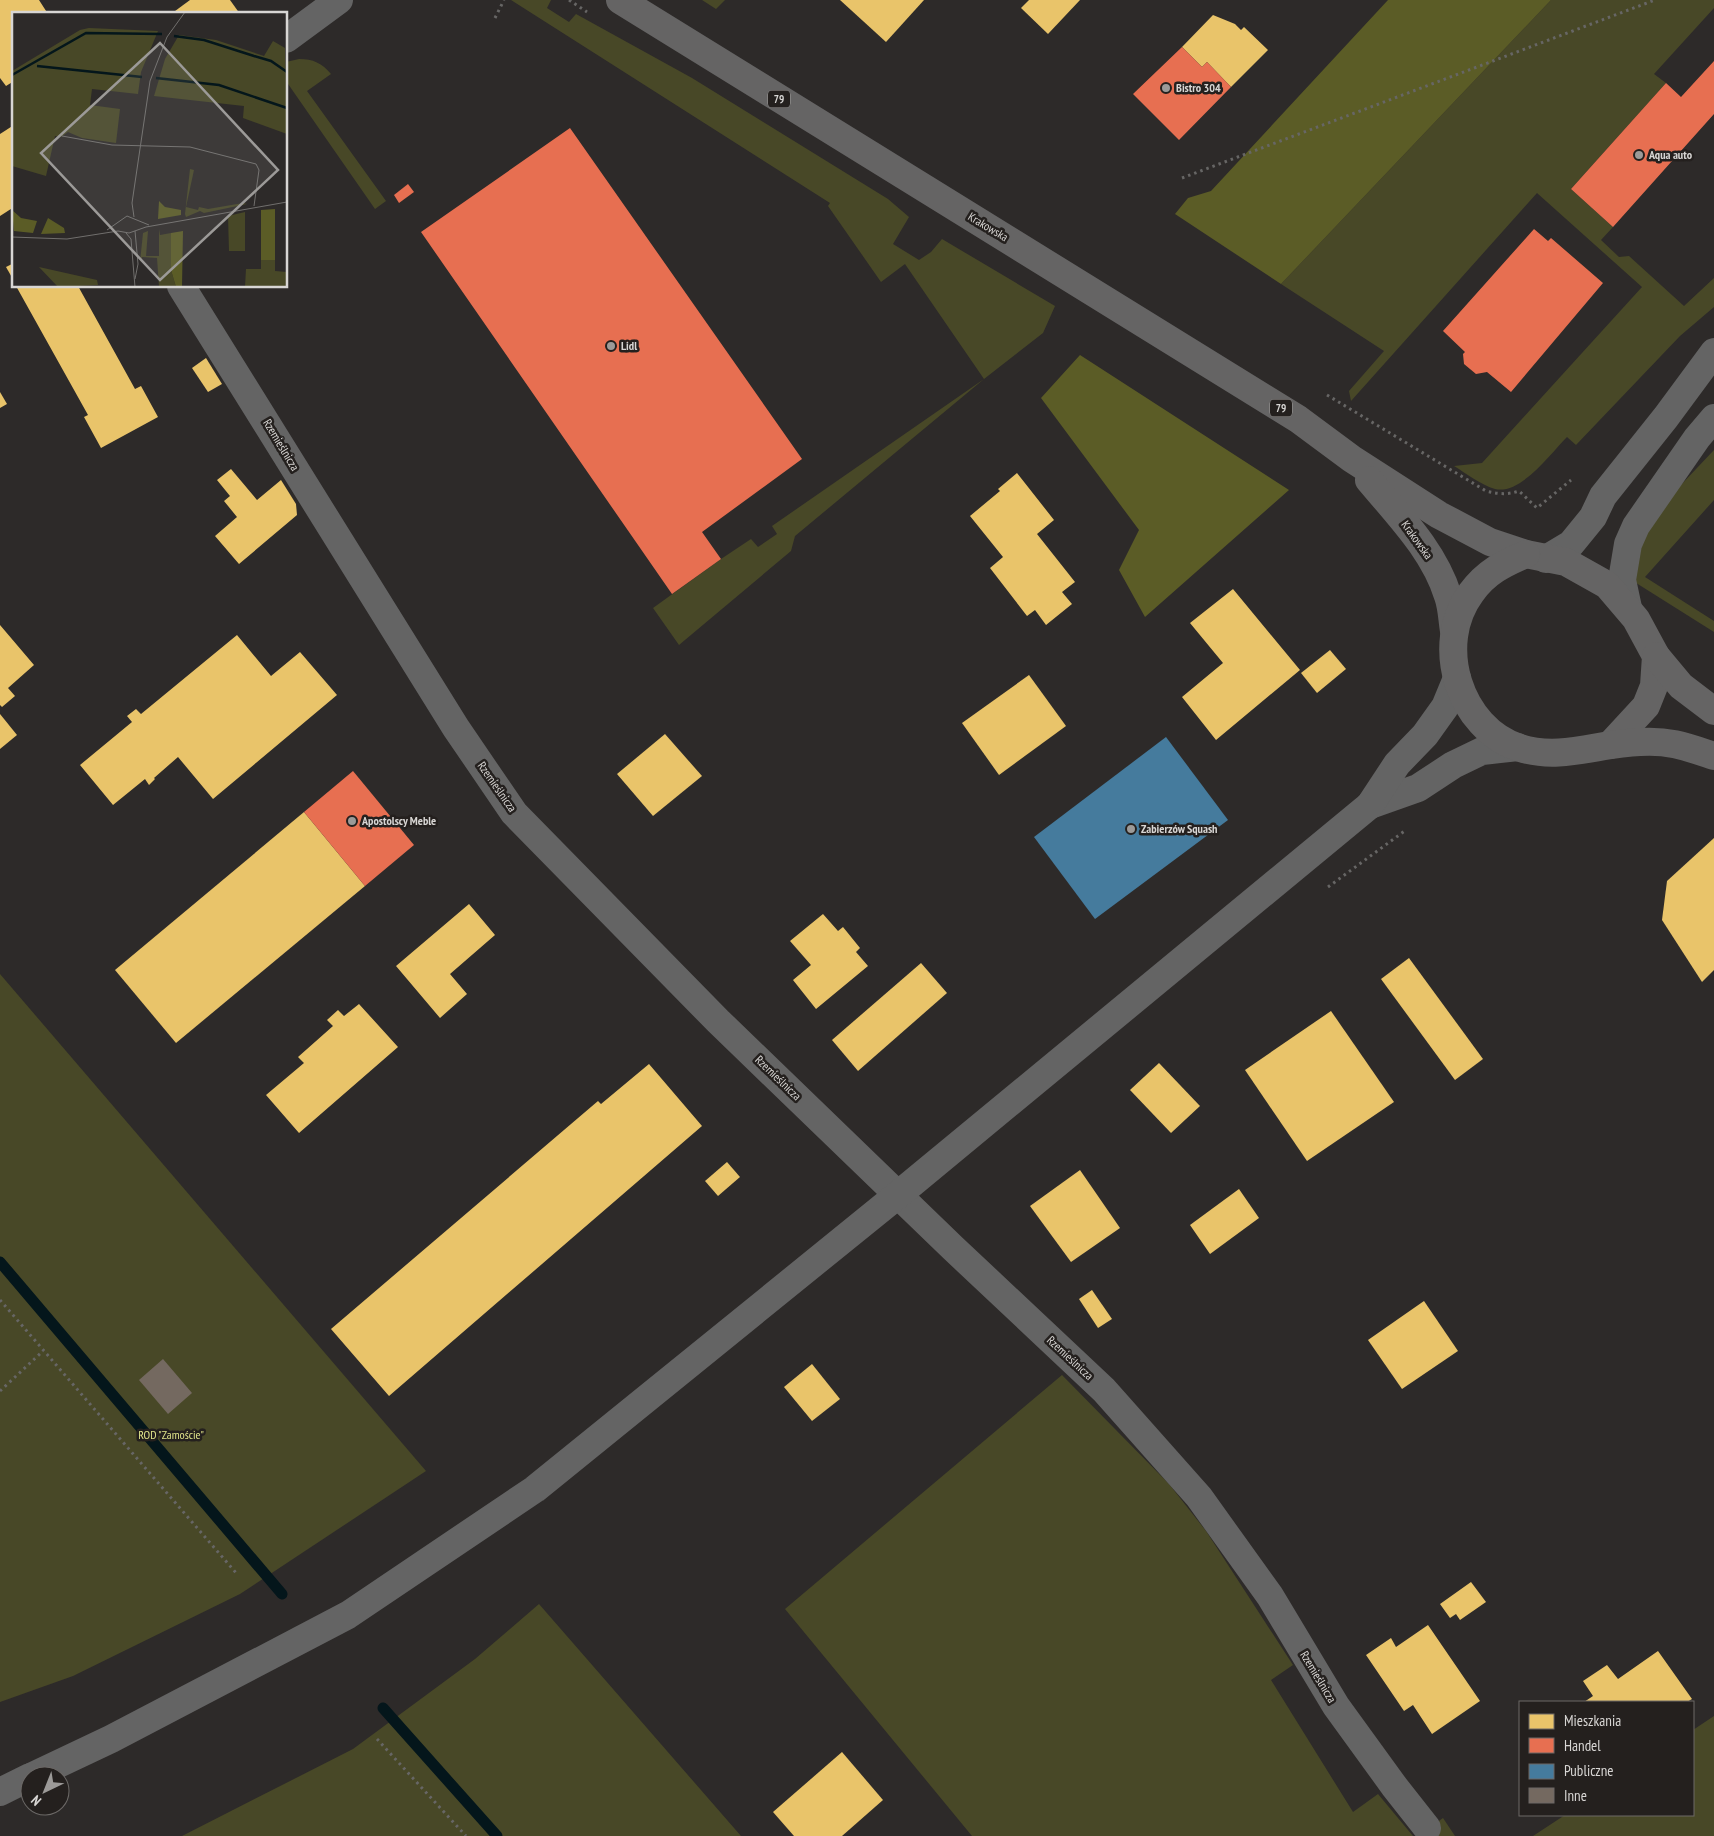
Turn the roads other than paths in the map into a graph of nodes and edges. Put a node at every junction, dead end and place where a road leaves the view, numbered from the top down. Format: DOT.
graph roads {
  1 [pos="339,0"];
  2 [pos="620,0"];
  3 [pos="288,38"];
  4 [pos="182,288"];
  5 [pos="1714,352"];
  6 [pos="1714,418"];
  7 [pos="1352,459"];
  8 [pos="1536,557"];
  9 [pos="1628,608"];
  10 [pos="1454,635"];
  11 [pos="1656,656"];
  12 [pos="1457,678"];
  13 [pos="1714,711"];
  14 [pos="1610,745"];
  15 [pos="1518,747"];
  16 [pos="1714,756"];
  17 [pos="1370,805"];
  18 [pos="898,1194"];
  19 [pos="54,1766"];
  20 [pos="20,1783"];
  21 [pos="0,1792"];
  22 [pos="1428,1828"];
  1 -- 3 [label="street"];
  2 -- 7 [label="main road, Krakowska / 79"];
  4 -- 18 [label="street, Rzemieślnicza"];
  5 -- 8 [label="street"];
  6 -- 9 [label="street"];
  7 -- 8 [label="main road, Krakowska"];
  7 -- 10 [label="main road, Krakowska"];
  8 -- 9 [label="main road, Krakowska"];
  8 -- 10 [label="main road"];
  9 -- 11 [label="main road, Krakowska"];
  10 -- 12 [label="main road"];
  11 -- 13 [label="main road"];
  11 -- 14 [label="main road"];
  12 -- 15 [label="main road"];
  12 -- 17 [label="street"];
  14 -- 15 [label="main road"];
  14 -- 16 [label="main road"];
  15 -- 17 [label="street"];
  17 -- 18 [label="street"];
  18 -- 19 [label="street"];
  18 -- 22 [label="street, Rzemieślnicza"];
  20 -- 21 [label="street"];
}
